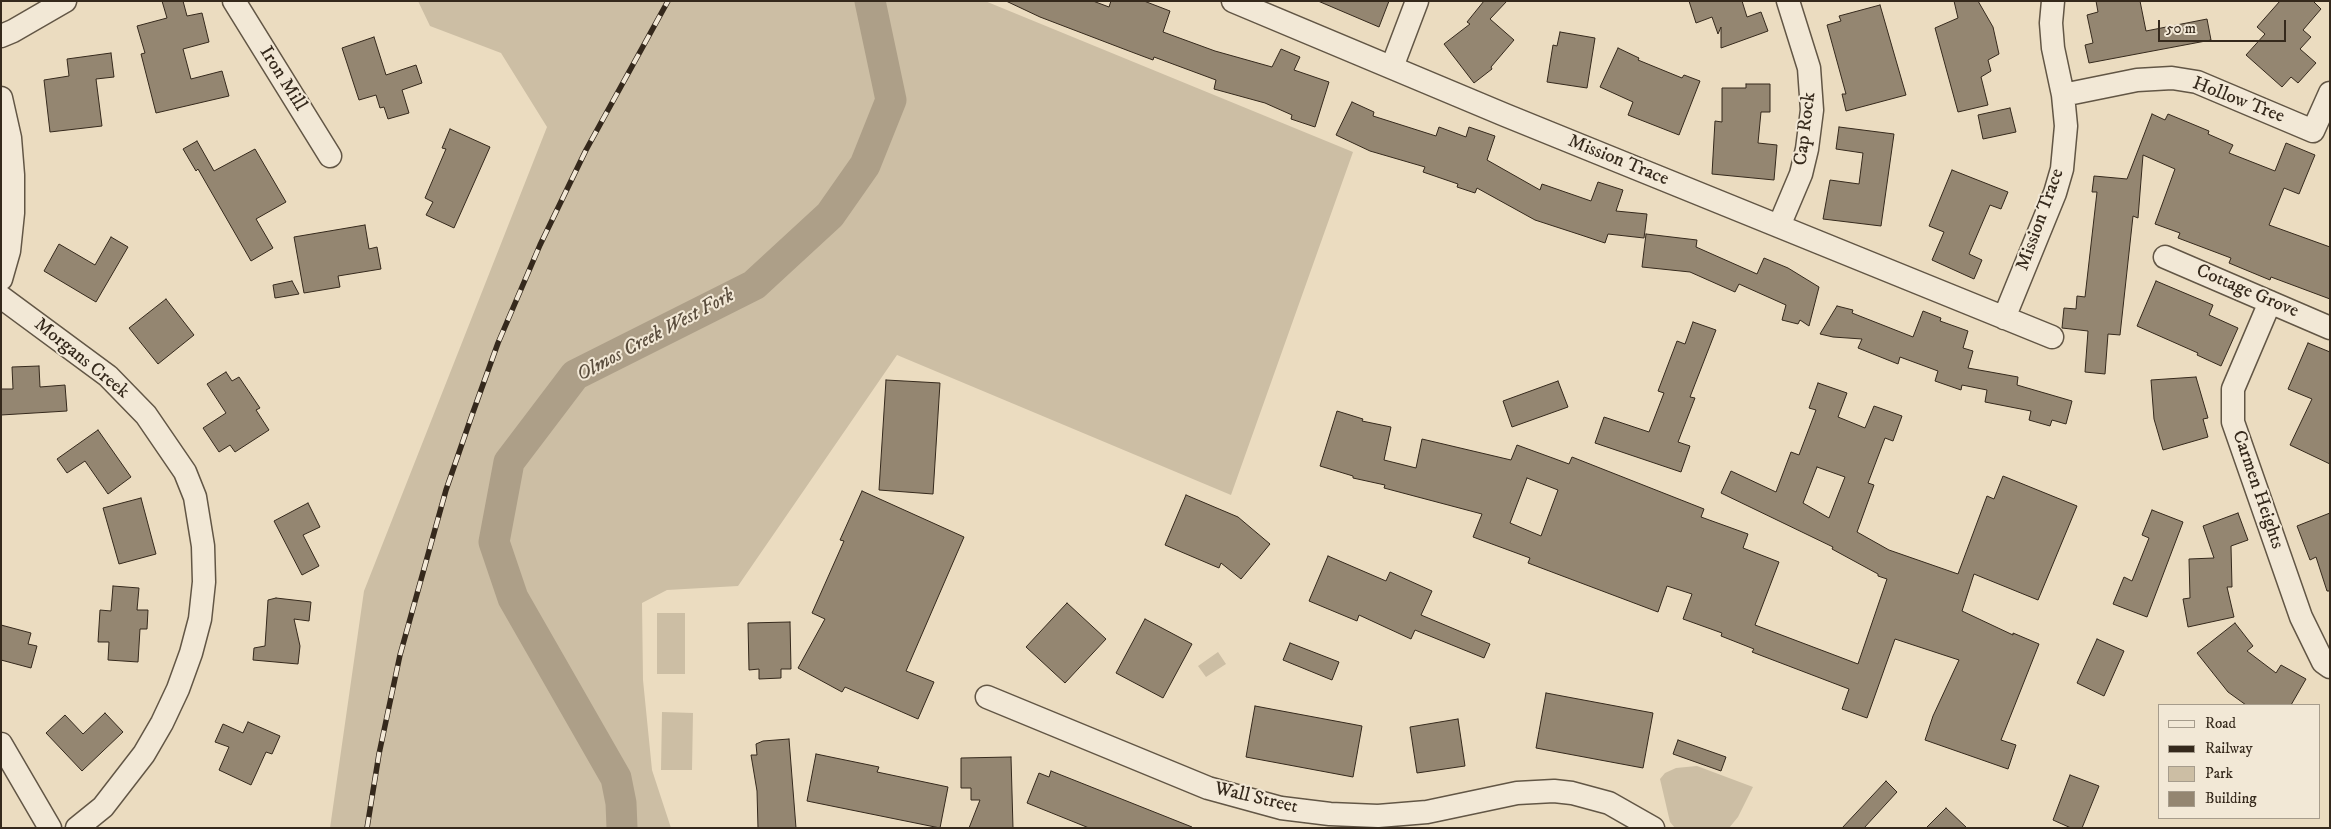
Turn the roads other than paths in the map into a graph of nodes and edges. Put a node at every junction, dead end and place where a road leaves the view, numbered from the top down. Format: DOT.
graph roads {
  1 [pos="65,1"];
  2 [pos="234,1"];
  3 [pos="1233,1"];
  4 [pos="1417,1"];
  5 [pos="1788,1"];
  6 [pos="2053,1"];
  7 [pos="1,36"];
  8 [pos="1392,67"];
  9 [pos="2330,93"];
  10 [pos="2063,96"];
  11 [pos="1,98"];
  12 [pos="330,156"];
  13 [pos="1779,226"];
  14 [pos="2165,257"];
  15 [pos="1,279"];
  16 [pos="1,297"];
  17 [pos="2270,302"];
  18 [pos="2004,318"];
  19 [pos="2330,328"];
  20 [pos="2052,337"];
  21 [pos="2324,646"];
  22 [pos="2330,667"];
  23 [pos="987,697"];
  24 [pos="1,744"];
  25 [pos="50,828"];
  26 [pos="77,828"];
  27 [pos="1653,828"];
  1 -- 7 [label="street"];
  2 -- 12 [label="street, Iron Mill"];
  3 -- 8 [label="street, Mission Trace"];
  4 -- 8 [label="street"];
  5 -- 13 [label="street, Cap Rock"];
  6 -- 10 [label="street, Mission Trace"];
  8 -- 13 [label="street, Mission Trace"];
  9 -- 10 [label="street, Hollow Tree"];
  10 -- 18 [label="street, Mission Trace"];
  11 -- 15 [label="street"];
  13 -- 18 [label="street, Mission Trace"];
  14 -- 17 [label="street, Cottage Grove"];
  16 -- 26 [label="street, Morgans Creek"];
  17 -- 19 [label="street, Cottage Grove"];
  17 -- 21 [label="street, Carmen Heights"];
  18 -- 20 [label="street, Mission Trace"];
  21 -- 22 [label="street, Carmen Heights"];
  23 -- 27 [label="street, Wall Street"];
  24 -- 25 [label="street"];
}
